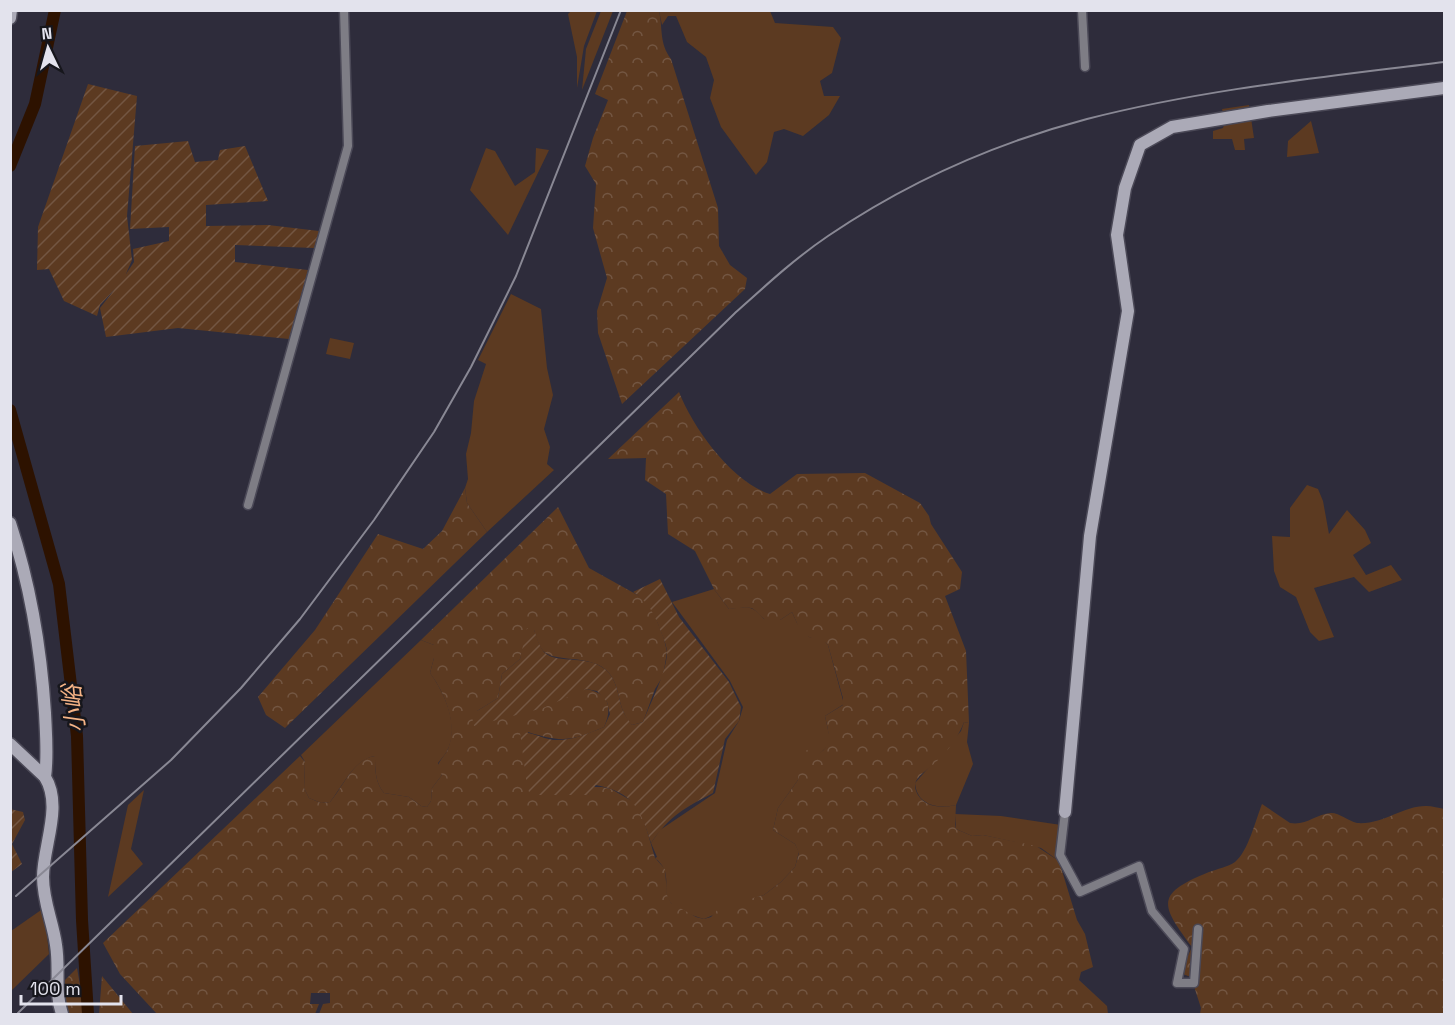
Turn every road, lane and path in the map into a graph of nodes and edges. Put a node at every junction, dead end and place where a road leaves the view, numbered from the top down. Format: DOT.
graph roads {
  1 [pos="11,10"];
  2 [pos="344,10"];
  3 [pos="1082,10"];
  4 [pos="10,18"];
  5 [pos="1085,67"];
  6 [pos="1444,88"];
  7 [pos="248,505"];
  8 [pos="10,524"];
  9 [pos="10,744"];
  10 [pos="45,777"];
  11 [pos="1065,812"];
  12 [pos="1198,929"];
  13 [pos="62,1014"];
  1 -- 4 [label="street"];
  2 -- 7 [label="street"];
  3 -- 5 [label="street"];
  6 -- 11 [label="street"];
  8 -- 10 [label="street"];
  9 -- 10 [label="street"];
  10 -- 13 [label="street"];
  11 -- 12 [label="street"];
}
